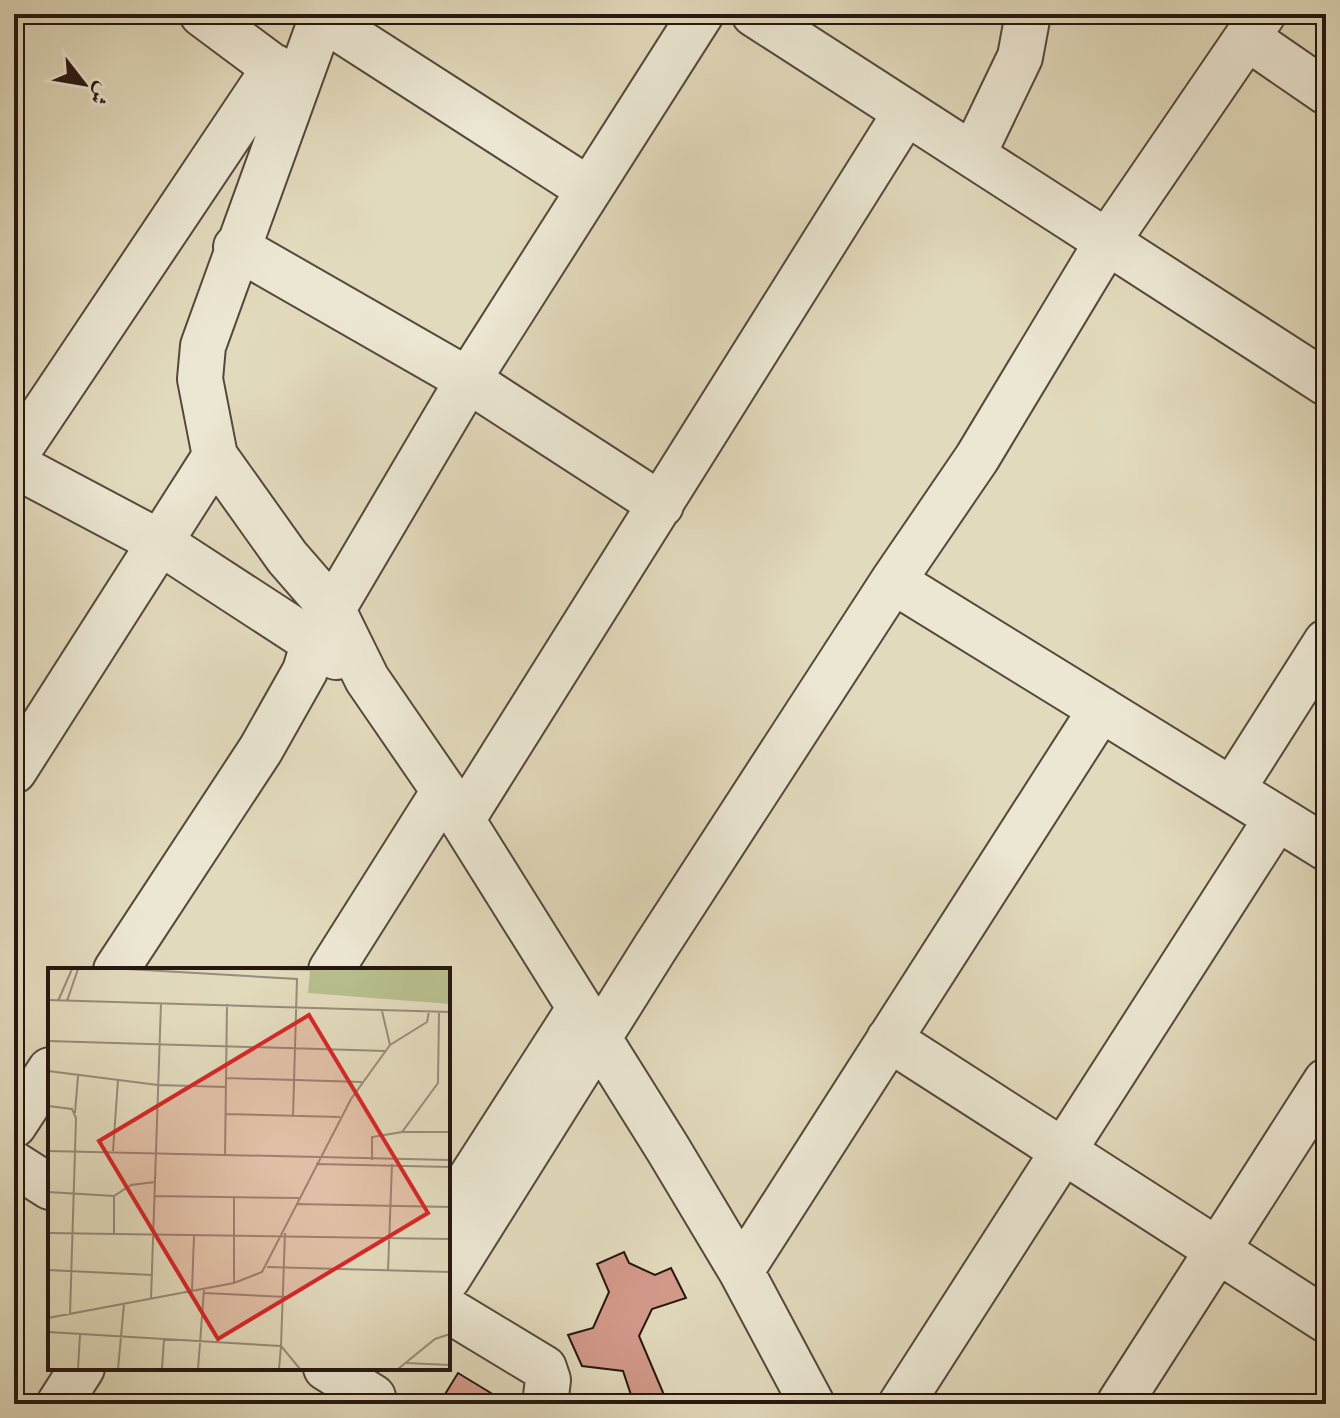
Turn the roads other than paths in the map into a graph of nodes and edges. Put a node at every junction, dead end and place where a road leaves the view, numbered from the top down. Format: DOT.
graph roads {
  1 [pos="202,14"];
  2 [pos="701,14"];
  3 [pos="754,14"];
  4 [pos="1028,14"];
  5 [pos="323,16"];
  6 [pos="1256,26"];
  7 [pos="286,76"];
  8 [pos="1326,92"];
  9 [pos="906,112"];
  10 [pos="973,155"];
  11 [pos="588,189"];
  12 [pos="1107,242"];
  13 [pos="236,247"];
  14 [pos="468,380"];
  15 [pos="1326,383"];
  16 [pos="215,456"];
  17 [pos="14,457"];
  18 [pos="14,465"];
  19 [pos="661,505"];
  20 [pos="161,543"];
  21 [pos="893,581"];
  22 [pos="323,626"];
  23 [pos="1326,642"];
  24 [pos="1101,709"];
  25 [pos="14,771"];
  26 [pos="1232,790"];
  27 [pos="453,806"];
  28 [pos="1277,818"];
  29 [pos="1326,848"];
  30 [pos="117,968"];
  31 [pos="332,968"];
  32 [pos="590,1024"];
  33 [pos="889,1039"];
  34 [pos="48,1073"];
  35 [pos="1326,1081"];
  36 [pos="14,1125"];
  37 [pos="1064,1151"];
  38 [pos="14,1164"];
  39 [pos="48,1186"];
  40 [pos="450,1210"];
  41 [pos="1217,1250"];
  42 [pos="741,1271"];
  43 [pos="450,1274"];
  44 [pos="450,1311"];
  45 [pos="1326,1320"];
  46 [pos="81,1370"];
  47 [pos="59,1404"];
  48 [pos="545,1404"];
  49 [pos="812,1404"];
  50 [pos="901,1404"];
  51 [pos="1119,1404"];
  1 -- 7 [label="street"];
  2 -- 11 [label="street"];
  3 -- 9 [label="street"];
  4 -- 10 [label="street"];
  5 -- 7 [label="street"];
  5 -- 11 [label="street"];
  6 -- 8 [label="street"];
  6 -- 12 [label="street"];
  7 -- 13 [label="street"];
  7 -- 17 [label="street"];
  9 -- 10 [label="street"];
  9 -- 19 [label="street"];
  10 -- 12 [label="street"];
  11 -- 14 [label="street"];
  12 -- 15 [label="street"];
  12 -- 21 [label="street"];
  13 -- 14 [label="street"];
  13 -- 16 [label="street"];
  14 -- 19 [label="street"];
  14 -- 22 [label="street"];
  16 -- 20 [label="street"];
  16 -- 22 [label="street"];
  18 -- 20 [label="street"];
  19 -- 27 [label="street"];
  20 -- 22 [label="street"];
  20 -- 25 [label="street"];
  21 -- 24 [label="street"];
  21 -- 32 [label="street"];
  22 -- 27 [label="street"];
  22 -- 30 [label="street"];
  23 -- 26 [label="street"];
  24 -- 26 [label="street"];
  24 -- 33 [label="street"];
  26 -- 28 [label="street"];
  27 -- 31 [label="street"];
  27 -- 32 [label="street"];
  28 -- 29 [label="street"];
  28 -- 37 [label="street"];
  32 -- 40 [label="street"];
  32 -- 42 [label="street"];
  32 -- 43 [label="street"];
  33 -- 37 [label="street"];
  33 -- 42 [label="street"];
  34 -- 36 [label="street"];
  35 -- 41 [label="street"];
  37 -- 41 [label="street"];
  37 -- 50 [label="street"];
  38 -- 39 [label="street"];
  41 -- 45 [label="street"];
  41 -- 51 [label="street"];
  42 -- 49 [label="street"];
  44 -- 48 [label="street"];
  46 -- 47 [label="street"];
}
